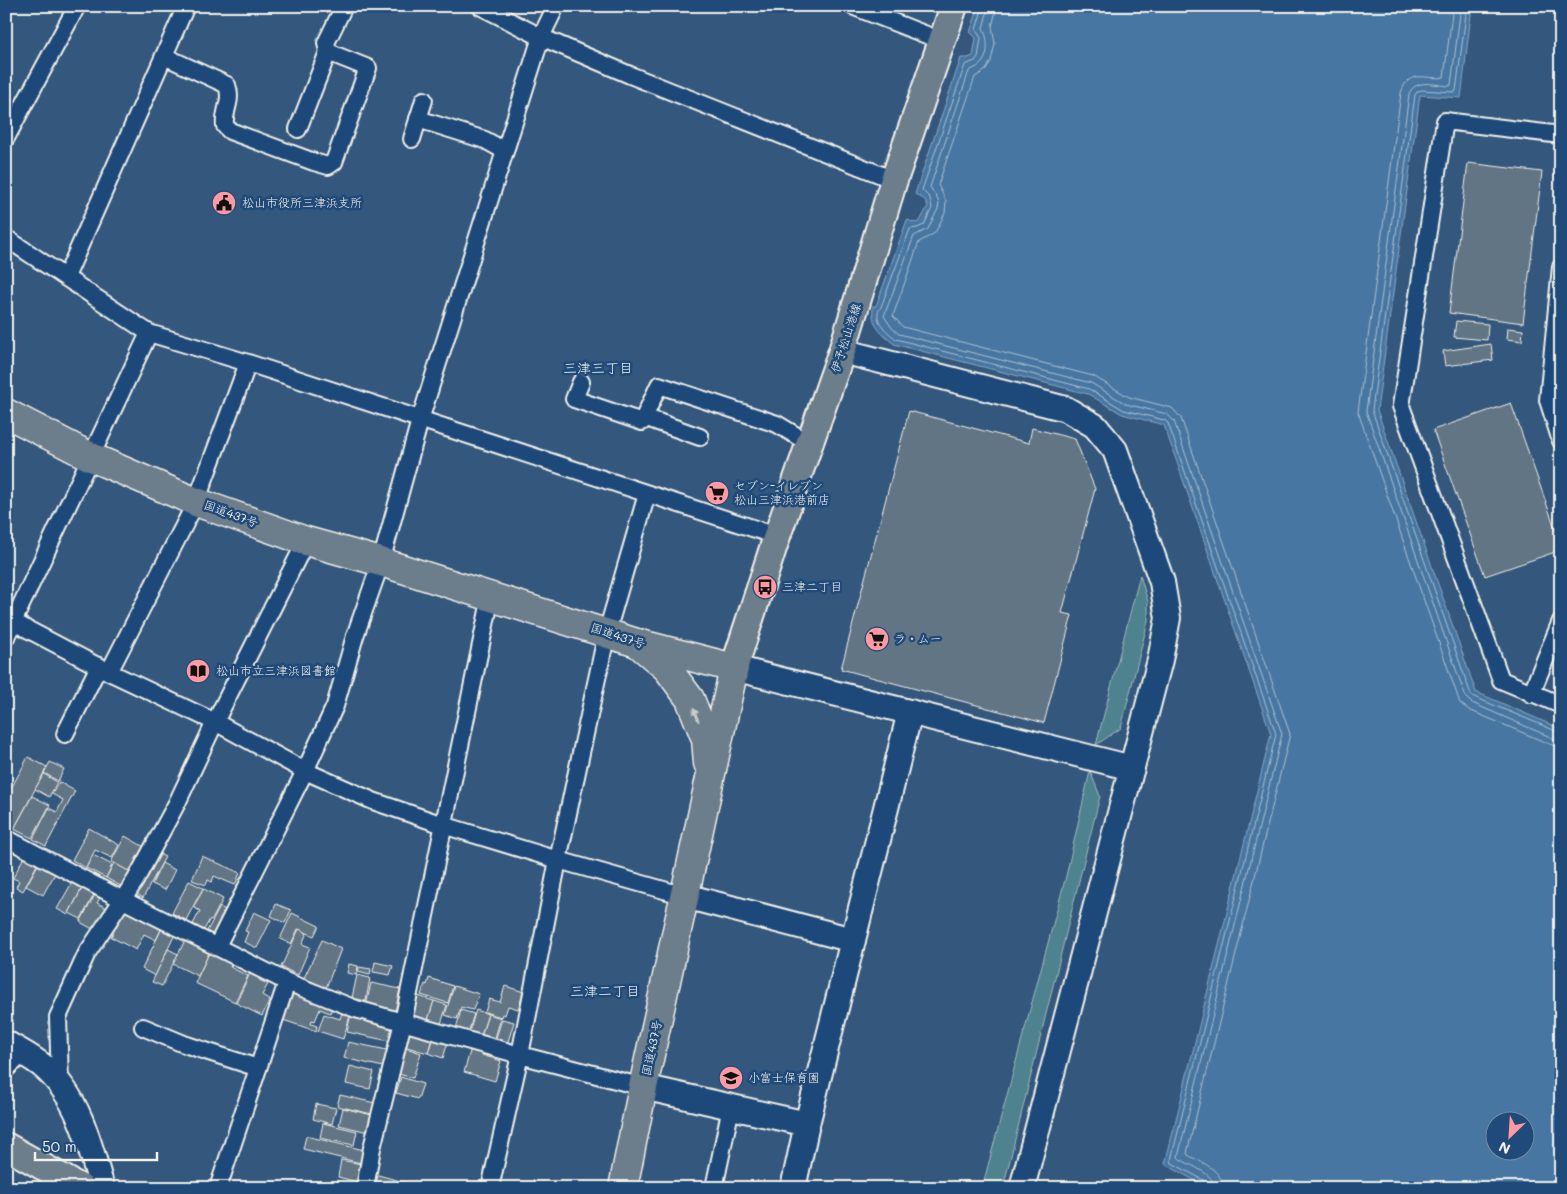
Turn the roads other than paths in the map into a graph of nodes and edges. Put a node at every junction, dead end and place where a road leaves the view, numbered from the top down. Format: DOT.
graph roads {
  1 [pos="77,6"];
  2 [pos="186,6"];
  3 [pos="344,6"];
  4 [pos="480,6"];
  5 [pos="556,6"];
  6 [pos="852,6"];
  7 [pos="954,6"];
  8 [pos="541,37"];
  9 [pos="942,41"];
  10 [pos="328,52"];
  11 [pos="164,56"];
  12 [pos="424,100"];
  13 [pos="418,119"];
  14 [pos="298,130"];
  15 [pos="1561,135"];
  16 [pos="6,137"];
  17 [pos="412,139"];
  18 [pos="505,152"];
  19 [pos="894,180"];
  20 [pos="6,238"];
  21 [pos="1561,266"];
  22 [pos="66,277"];
  23 [pos="149,333"];
  24 [pos="842,351"];
  25 [pos="248,363"];
  26 [pos="581,382"];
  27 [pos="6,413"];
  28 [pos="644,417"];
  29 [pos="420,420"];
  30 [pos="700,436"];
  31 [pos="1561,441"];
  32 [pos="810,444"];
  33 [pos="91,458"];
  34 [pos="647,494"];
  35 [pos="196,502"];
  36 [pos="777,536"];
  37 [pos="306,541"];
  38 [pos="381,562"];
  39 [pos="491,596"];
  40 [pos="10,620"];
  41 [pos="1561,621"];
  42 [pos="607,632"];
  43 [pos="6,637"];
  44 [pos="637,643"];
  45 [pos="734,668"];
  46 [pos="104,669"];
  47 [pos="1531,694"];
  48 [pos="1561,706"];
  49 [pos="910,712"];
  50 [pos="215,722"];
  51 [pos="65,734"];
  52 [pos="1132,768"];
  53 [pos="306,772"];
  54 [pos="709,780"];
  55 [pos="443,825"];
  56 [pos="6,838"];
  57 [pos="558,860"];
  58 [pos="685,896"];
  59 [pos="123,900"];
  60 [pos="853,940"];
  61 [pos="218,946"];
  62 [pos="287,982"];
  63 [pos="403,1022"];
  64 [pos="144,1027"];
  65 [pos="15,1048"];
  66 [pos="520,1055"];
  67 [pos="258,1068"];
  68 [pos="6,1070"];
  69 [pos="60,1083"];
  70 [pos="643,1087"];
  71 [pos="731,1107"];
  72 [pos="806,1124"];
  73 [pos="6,1146"];
  74 [pos="81,1188"];
  75 [pos="102,1188"];
  76 [pos="218,1188"];
  77 [pos="365,1188"];
  78 [pos="490,1188"];
  79 [pos="623,1188"];
  80 [pos="714,1188"];
  81 [pos="793,1188"];
  82 [pos="1022,1188"];
  1 -- 16 [label="street"];
  2 -- 11 [label="street"];
  3 -- 10 [label="street"];
  4 -- 8 [label="street"];
  5 -- 8 [label="street"];
  6 -- 9 [label="street"];
  7 -- 9 [label="main road, 伊予松山港線"];
  8 -- 18 [label="street"];
  8 -- 19 [label="street"];
  9 -- 19 [label="main road, 伊予松山港線"];
  10 -- 11 [label="street"];
  10 -- 14 [label="street"];
  11 -- 22 [label="street"];
  12 -- 13 [label="street"];
  13 -- 17 [label="street"];
  13 -- 18 [label="street"];
  15 -- 47 [label="street"];
  18 -- 29 [label="street"];
  19 -- 24 [label="main road, 伊予松山港線"];
  20 -- 22 [label="street"];
  21 -- 31 [label="street"];
  22 -- 23 [label="street"];
  23 -- 25 [label="street"];
  23 -- 33 [label="street"];
  24 -- 32 [label="main road, 伊予松山港線"];
  24 -- 52 [label="street"];
  25 -- 29 [label="street"];
  25 -- 35 [label="street"];
  26 -- 28 [label="street"];
  27 -- 33 [label="highway, 国道437号"];
  28 -- 30 [label="street"];
  28 -- 32 [label="street"];
  29 -- 34 [label="street"];
  29 -- 38 [label="street"];
  32 -- 36 [label="main road, 伊予松山港線"];
  33 -- 35 [label="highway, 国道437号"];
  33 -- 40 [label="street"];
  34 -- 36 [label="street"];
  34 -- 42 [label="street"];
  35 -- 37 [label="highway, 国道437号"];
  35 -- 46 [label="street"];
  36 -- 45 [label="main road, 伊予松山港線"];
  37 -- 38 [label="highway, 国道437号"];
  37 -- 50 [label="street"];
  38 -- 39 [label="highway, 国道437号"];
  38 -- 53 [label="street"];
  39 -- 42 [label="highway, 国道437号"];
  39 -- 55 [label="street"];
  40 -- 43 [label="street"];
  40 -- 46 [label="street"];
  41 -- 47 [label="street"];
  42 -- 44 [label="highway, 国道437号"];
  42 -- 57 [label="street"];
  44 -- 45 [label="highway, 国道437号"];
  54 -- 44 [label="highway, one-way"];
  45 -- 49 [label="street"];
  45 -- 54 [label="highway, 国道437号"];
  46 -- 50 [label="street"];
  46 -- 51 [label="street"];
  47 -- 48 [label="street"];
  49 -- 52 [label="street"];
  49 -- 60 [label="street"];
  50 -- 53 [label="street"];
  50 -- 59 [label="street"];
  52 -- 82 [label="street"];
  53 -- 55 [label="street"];
  53 -- 61 [label="street"];
  54 -- 58 [label="highway, 国道437号"];
  55 -- 57 [label="street"];
  55 -- 63 [label="street"];
  56 -- 59 [label="street"];
  57 -- 58 [label="street"];
  57 -- 66 [label="street"];
  58 -- 60 [label="street"];
  58 -- 70 [label="highway, 国道437号"];
  59 -- 61 [label="street"];
  59 -- 69 [label="street"];
  60 -- 72 [label="street"];
  61 -- 62 [label="street"];
  62 -- 63 [label="street"];
  62 -- 67 [label="street"];
  63 -- 66 [label="street"];
  63 -- 77 [label="street"];
  64 -- 67 [label="street"];
  65 -- 68 [label="street"];
  65 -- 69 [label="street"];
  66 -- 70 [label="street"];
  66 -- 78 [label="street"];
  67 -- 76 [label="street"];
  69 -- 75 [label="street"];
  70 -- 71 [label="street"];
  70 -- 79 [label="highway, 国道437号"];
  71 -- 72 [label="street"];
  71 -- 80 [label="street"];
  72 -- 81 [label="street"];
  73 -- 74 [label="main road"];
}
